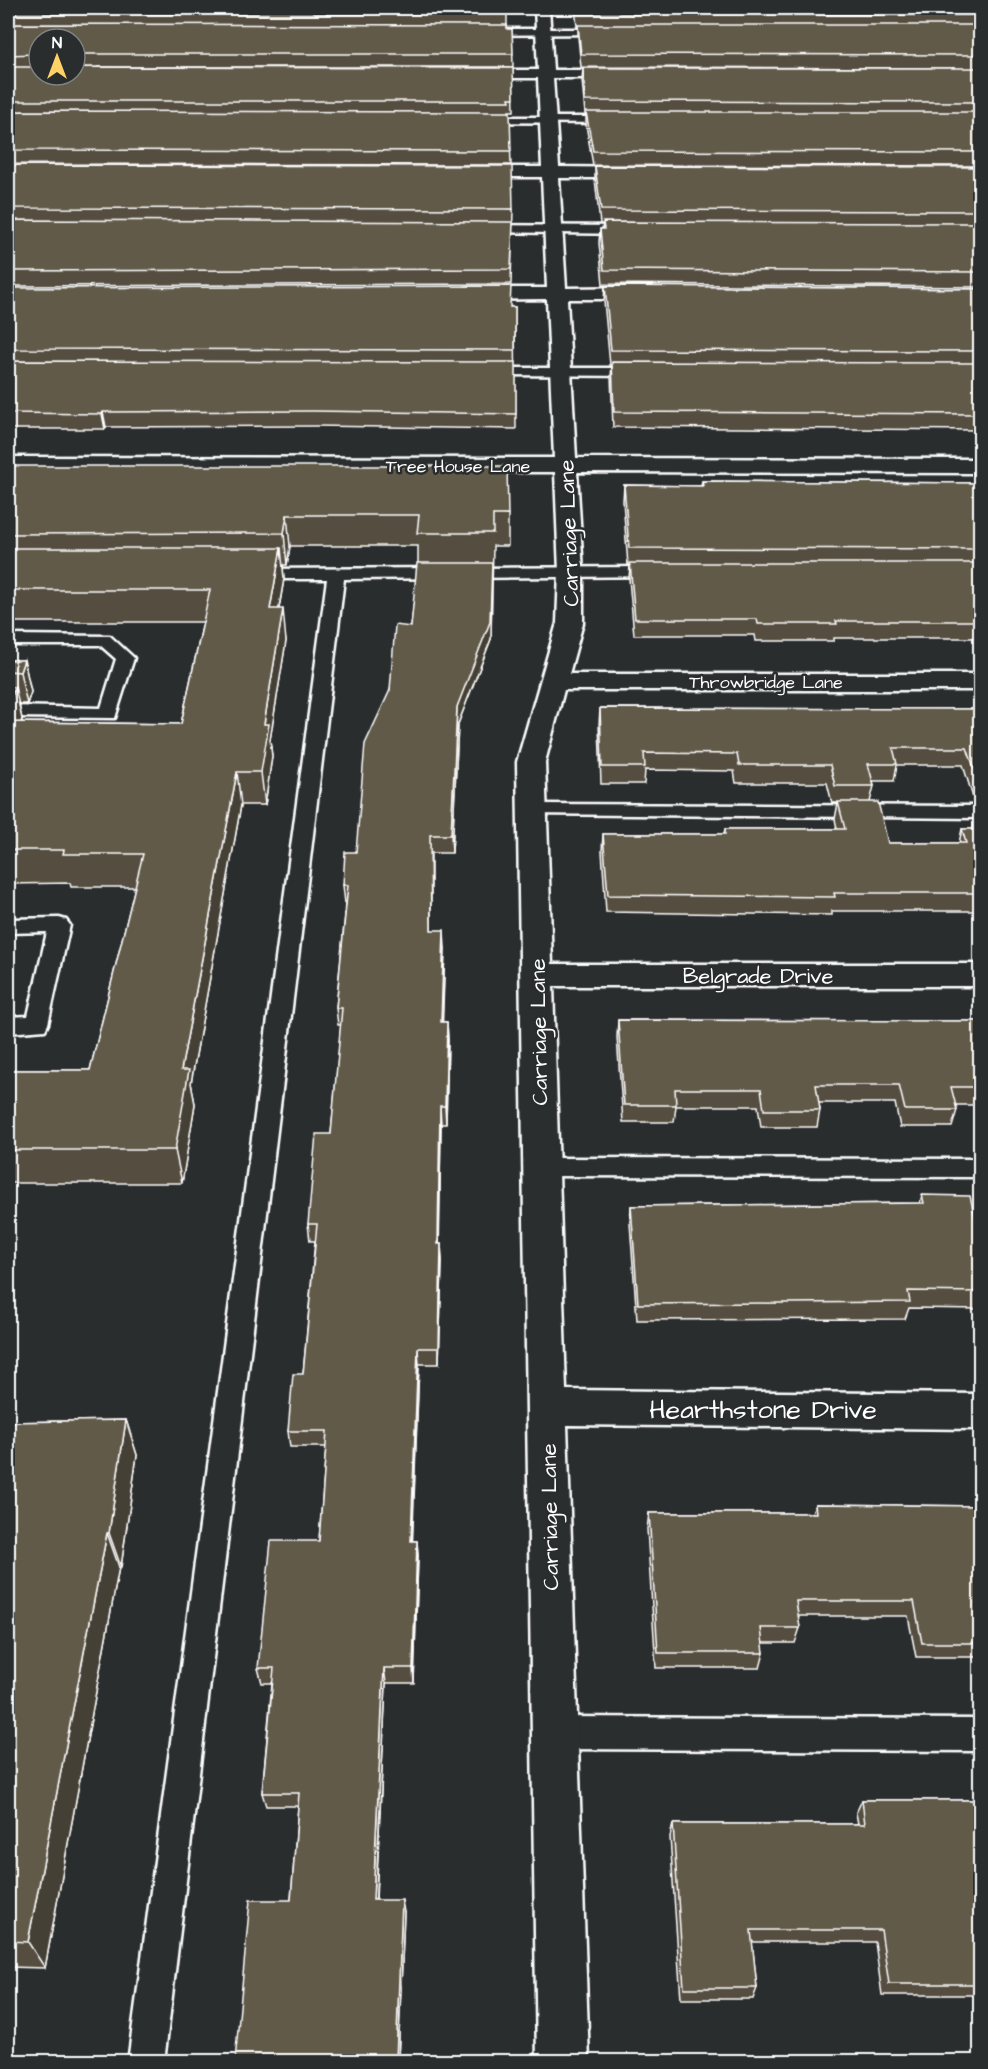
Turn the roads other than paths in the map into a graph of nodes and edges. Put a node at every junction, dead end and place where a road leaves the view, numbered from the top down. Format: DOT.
graph roads {
  1 [pos="542,20"];
  2 [pos="472,32"];
  3 [pos="614,32"];
  4 [pos="451,74"];
  5 [pos="545,74"];
  6 [pos="639,74"];
  7 [pos="465,120"];
  8 [pos="548,120"];
  9 [pos="630,120"];
  10 [pos="444,172"];
  11 [pos="550,172"];
  12 [pos="658,173"];
  13 [pos="470,229"];
  14 [pos="553,230"];
  15 [pos="648,230"];
  16 [pos="557,292"];
  17 [pos="663,293"];
  18 [pos="451,294"];
  19 [pos="478,372"];
  20 [pos="561,372"];
  21 [pos="657,372"];
  22 [pos="8,464"];
  23 [pos="566,466"];
  24 [pos="981,466"];
  25 [pos="571,572"];
  26 [pos="676,572"];
  27 [pos="231,574"];
  28 [pos="336,574"];
  29 [pos="8,640"];
  30 [pos="552,682"];
  31 [pos="981,682"];
  32 [pos="8,712"];
  33 [pos="532,810"];
  34 [pos="981,812"];
  35 [pos="8,926"];
  36 [pos="536,975"];
  37 [pos="981,975"];
  38 [pos="8,1025"];
  39 [pos="540,1167"];
  40 [pos="981,1168"];
  41 [pos="546,1407"];
  42 [pos="981,1411"];
  43 [pos="554,1733"];
  44 [pos="981,1735"];
  45 [pos="146,2061"];
  46 [pos="562,2061"];
  1 -- 2 [label="lane"];
  1 -- 3 [label="lane"];
  1 -- 5 [label="street, Carriage Lane"];
  4 -- 5 [label="street"];
  5 -- 6 [label="street"];
  5 -- 8 [label="street, Carriage Lane"];
  7 -- 8 [label="lane"];
  8 -- 9 [label="lane"];
  8 -- 11 [label="street, Carriage Lane"];
  10 -- 11 [label="street"];
  11 -- 12 [label="street"];
  11 -- 14 [label="street, Carriage Lane"];
  13 -- 14 [label="lane"];
  14 -- 15 [label="lane"];
  14 -- 16 [label="street, Carriage Lane"];
  16 -- 17 [label="street"];
  16 -- 18 [label="street"];
  16 -- 20 [label="street, Carriage Lane"];
  19 -- 20 [label="lane"];
  20 -- 21 [label="lane"];
  20 -- 23 [label="street, Carriage Lane"];
  22 -- 23 [label="street, Tree House Lane"];
  23 -- 24 [label="street, Tree House Lane"];
  23 -- 25 [label="street, Carriage Lane"];
  25 -- 26 [label="lane"];
  25 -- 28 [label="lane"];
  25 -- 30 [label="street, Carriage Lane"];
  27 -- 28 [label="lane"];
  28 -- 45 [label="lane"];
  29 -- 32 [label="lane"];
  30 -- 31 [label="street, Throwbridge Lane"];
  30 -- 33 [label="street, Carriage Lane"];
  33 -- 34 [label="lane"];
  33 -- 36 [label="street, Carriage Lane"];
  35 -- 38 [label="lane"];
  36 -- 37 [label="street, Belgrade Drive"];
  36 -- 39 [label="street, Carriage Lane"];
  39 -- 40 [label="lane"];
  39 -- 41 [label="street, Carriage Lane"];
  41 -- 42 [label="street, Hearthstone Drive"];
  41 -- 43 [label="street, Carriage Lane"];
  43 -- 44 [label="lane"];
  43 -- 46 [label="street, Carriage Lane"];
}
